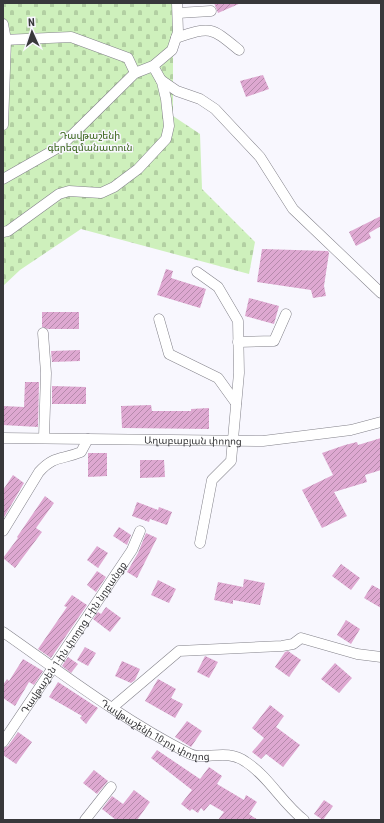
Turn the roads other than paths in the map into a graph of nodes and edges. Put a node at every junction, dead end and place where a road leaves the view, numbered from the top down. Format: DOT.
graph roads {
  1 [pos="177,3"];
  2 [pos="211,11"];
  3 [pos="178,14"];
  4 [pos="3,24"];
  5 [pos="176,38"];
  6 [pos="4,40"];
  7 [pos="239,50"];
  8 [pos="153,66"];
  9 [pos="135,73"];
  10 [pos="161,80"];
  11 [pos="3,125"];
  12 [pos="3,179"];
  13 [pos="3,232"];
  14 [pos="197,272"];
  15 [pos="381,294"];
  16 [pos="286,314"];
  17 [pos="160,319"];
  18 [pos="43,333"];
  19 [pos="238,342"];
  20 [pos="236,403"];
  21 [pos="381,422"];
  22 [pos="44,437"];
  23 [pos="3,438"];
  24 [pos="88,439"];
  25 [pos="233,441"];
  26 [pos="3,531"];
  27 [pos="140,531"];
  28 [pos="200,543"];
  29 [pos="3,632"];
  30 [pos="381,656"];
  31 [pos="54,668"];
  32 [pos="113,708"];
  33 [pos="3,742"];
  34 [pos="111,787"];
  35 [pos="85,820"];
  36 [pos="304,820"];
  1 -- 3 [label="street"];
  2 -- 3 [label="street"];
  3 -- 5 [label="street"];
  4 -- 6 [label="street"];
  5 -- 7 [label="street"];
  5 -- 8 [label="street"];
  6 -- 9 [label="street"];
  6 -- 11 [label="street"];
  8 -- 9 [label="street"];
  8 -- 10 [label="street"];
  9 -- 12 [label="street"];
  10 -- 13 [label="street"];
  10 -- 15 [label="street"];
  14 -- 19 [label="street"];
  16 -- 19 [label="street"];
  17 -- 20 [label="street"];
  18 -- 22 [label="street"];
  19 -- 20 [label="street"];
  20 -- 25 [label="street"];
  21 -- 25 [label="street, Աղաբաբյան փողոց"];
  22 -- 23 [label="street, Աղաբաբյան փողոց"];
  22 -- 24 [label="street, Աղաբաբյան փողոց"];
  24 -- 25 [label="street, Աղաբաբյան փողոց"];
  24 -- 26 [label="street"];
  25 -- 28 [label="street"];
  27 -- 31 [label="street, Դավթաշեն 1-ին փողոց 1-ին նրբանցք"];
  29 -- 31 [label="street, Դավթաշենի 10-րդ փողոց"];
  30 -- 32 [label="street"];
  31 -- 32 [label="street, Դավթաշենի 10-րդ փողոց"];
  31 -- 33 [label="street, Դավթաշեն 1-ին փողոց 1-ին նրբանցք"];
  32 -- 36 [label="street, Դավթաշենի 10-րդ փողոց"];
  34 -- 35 [label="street"];
}
